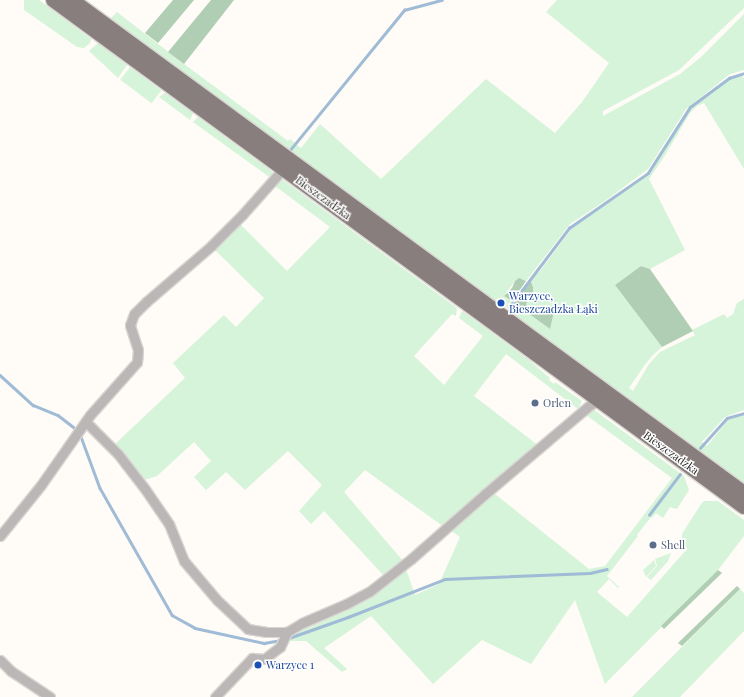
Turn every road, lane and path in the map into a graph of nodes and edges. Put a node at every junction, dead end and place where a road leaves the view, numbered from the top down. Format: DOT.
graph roads {
  1 [pos="53,0"];
  2 [pos="72,0"];
  3 [pos="283,169"];
  4 [pos="586,377"];
  5 [pos="594,400"];
  6 [pos="620,402"];
  7 [pos="84,425"];
  8 [pos="744,493"];
  9 [pos="744,507"];
  10 [pos="0,536"];
  11 [pos="286,633"];
  12 [pos="0,660"];
  13 [pos="50,697"];
  14 [pos="215,697"];
  1 -- 3 [label="main road, Bieszczadzka"];
  2 -- 4 [label="main road, Bieszczadzka"];
  3 -- 5 [label="main road, Bieszczadzka"];
  3 -- 7 [label="street"];
  4 -- 5 [label="street, Bieszczadzka"];
  4 -- 6 [label="main road, Bieszczadzka"];
  5 -- 6 [label="street, Bieszczadzka"];
  5 -- 9 [label="main road, Bieszczadzka"];
  5 -- 11 [label="street"];
  6 -- 8 [label="main road, Bieszczadzka"];
  7 -- 10 [label="street"];
  7 -- 11 [label="street"];
  11 -- 14 [label="street"];
  12 -- 13 [label="street"];
}
